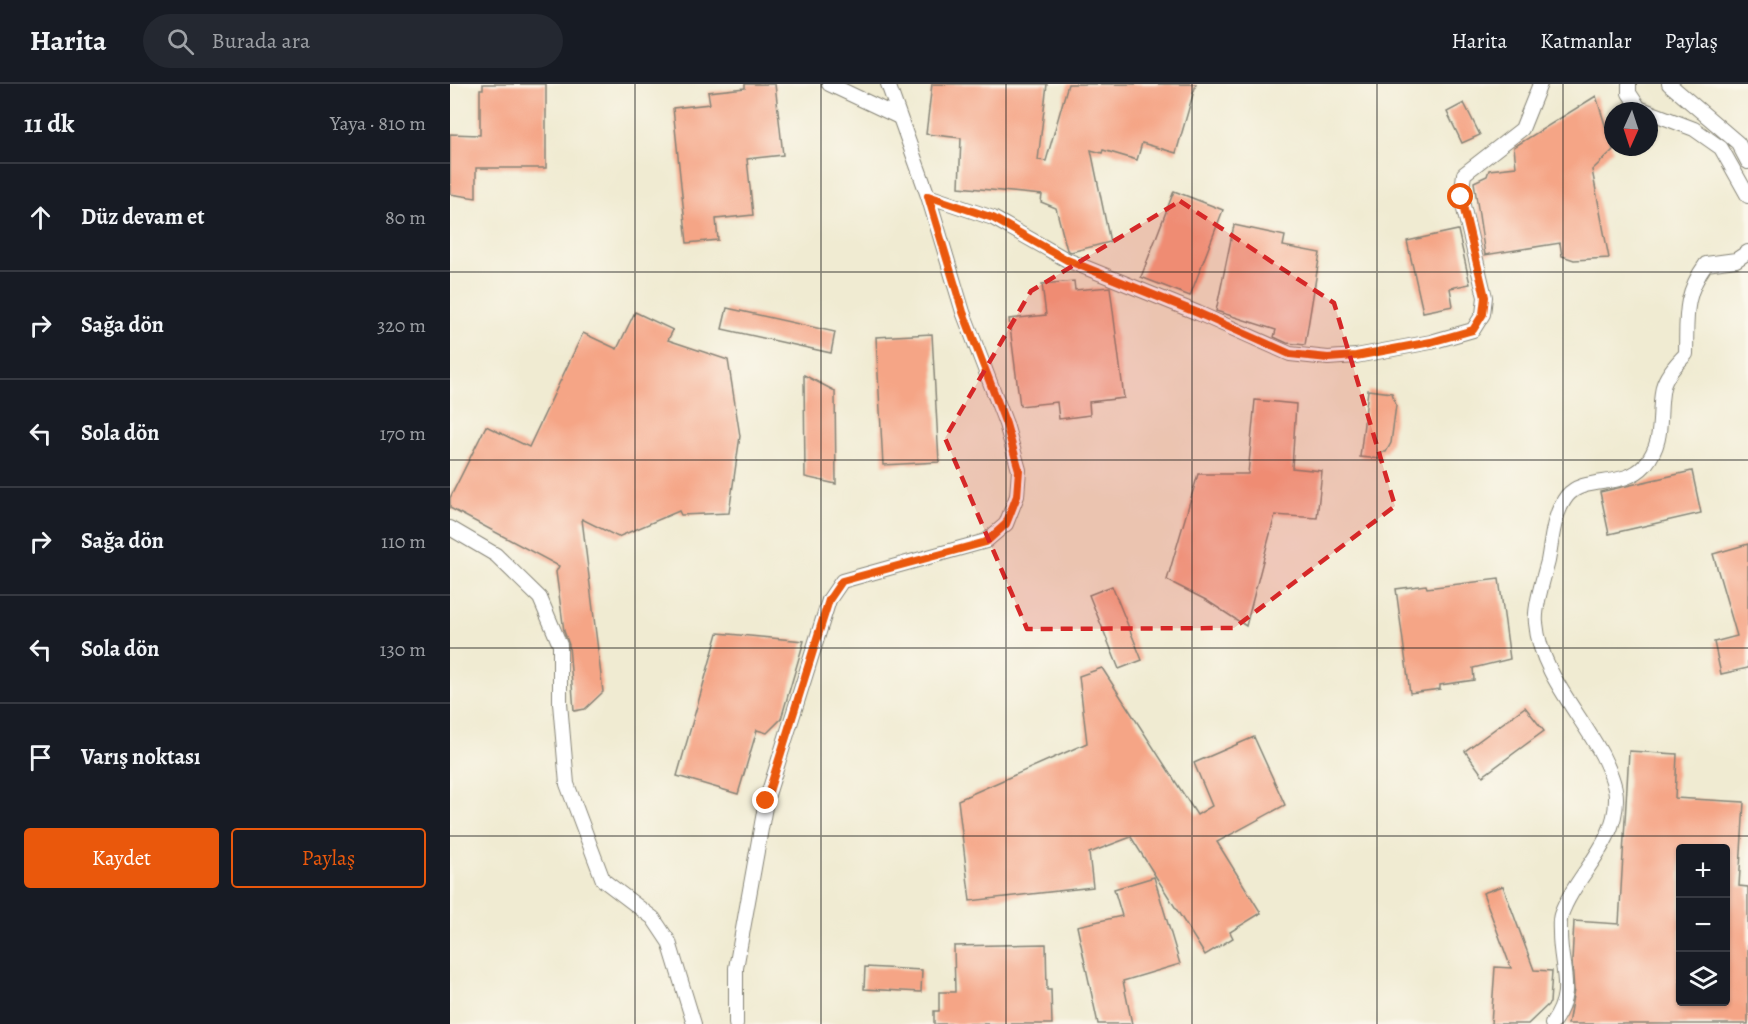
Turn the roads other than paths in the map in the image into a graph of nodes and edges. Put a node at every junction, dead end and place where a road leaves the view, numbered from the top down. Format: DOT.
graph roads {
  1 [pos="829,84"];
  2 [pos="888,84"];
  3 [pos="1629,84"];
  4 [pos="1669,84"];
  5 [pos="1537,88"];
  6 [pos="899,117"];
  7 [pos="1748,162"];
  8 [pos="928,196"];
  9 [pos="1748,196"];
  10 [pos="1748,252"];
  11 [pos="450,528"];
  12 [pos="694,1024"];
  13 [pos="736,1024"];
  14 [pos="1552,1024"];
  1 -- 6 [label="street"];
  2 -- 6 [label="street"];
  3 -- 9 [label="street"];
  4 -- 7 [label="street"];
  5 -- 8 [label="street"];
  6 -- 8 [label="street"];
  8 -- 13 [label="street"];
  10 -- 14 [label="street"];
  11 -- 12 [label="street"];
}
